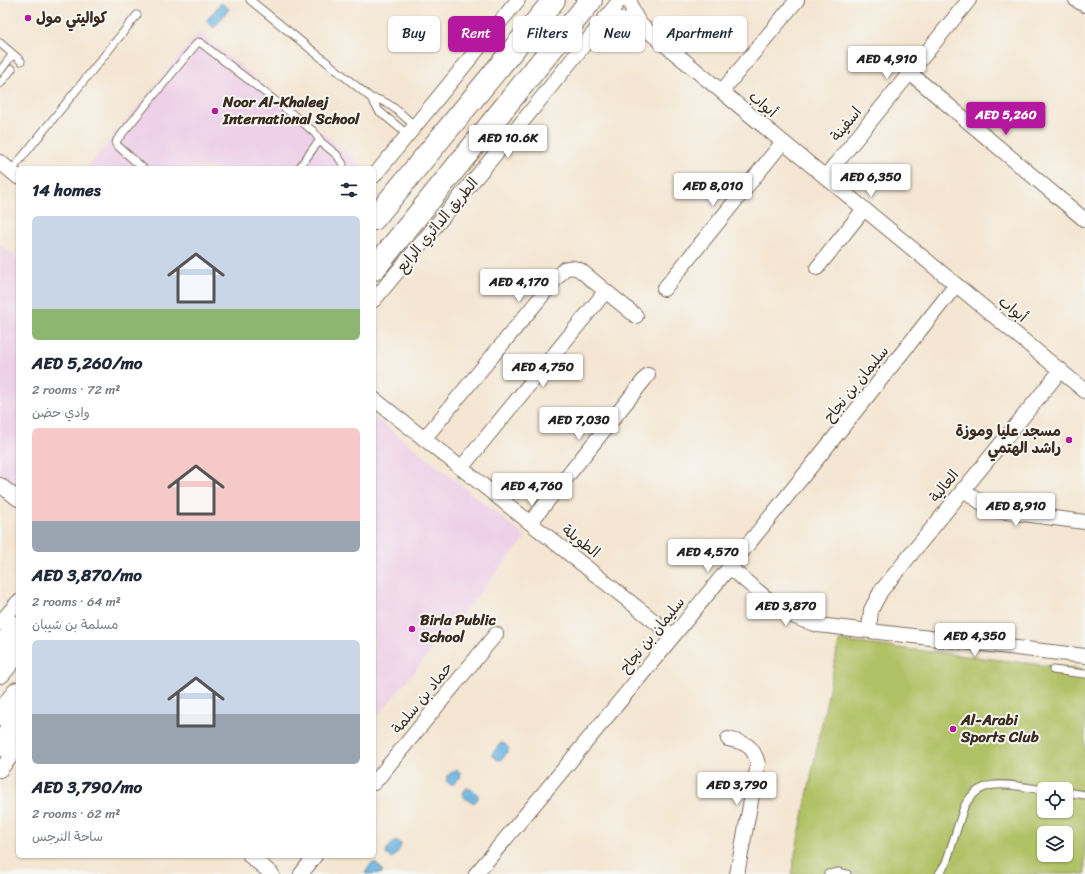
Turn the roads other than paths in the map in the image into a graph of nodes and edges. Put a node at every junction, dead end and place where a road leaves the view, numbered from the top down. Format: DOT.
graph roads {
  1 [pos="250,0"];
  2 [pos="518,0"];
  3 [pos="554,0"];
  4 [pos="591,0"];
  5 [pos="620,0"];
  6 [pos="630,0"];
  7 [pos="797,0"];
  8 [pos="969,0"];
  9 [pos="1076,0"];
  10 [pos="1085,5"];
  11 [pos="138,14"];
  12 [pos="607,16"];
  13 [pos="635,16"];
  14 [pos="645,28"];
  15 [pos="590,38"];
  16 [pos="0,43"];
  17 [pos="13,54"];
  18 [pos="21,60"];
  19 [pos="12,69"];
  20 [pos="0,71"];
  21 [pos="910,73"];
  22 [pos="0,84"];
  23 [pos="722,91"];
  24 [pos="372,98"];
  25 [pos="411,130"];
  26 [pos="321,142"];
  27 [pos="783,142"];
  28 [pos="142,166"];
  29 [pos="300,166"];
  30 [pos="342,166"];
  31 [pos="10,170"];
  32 [pos="376,174"];
  33 [pos="824,176"];
  34 [pos="864,209"];
  35 [pos="376,217"];
  36 [pos="1085,220"];
  37 [pos="376,267"];
  38 [pos="817,268"];
  39 [pos="956,285"];
  40 [pos="664,289"];
  41 [pos="606,291"];
  42 [pos="376,298"];
  43 [pos="636,316"];
  44 [pos="1061,370"];
  45 [pos="648,375"];
  46 [pos="1085,391"];
  47 [pos="376,401"];
  48 [pos="424,439"];
  49 [pos="461,468"];
  50 [pos="0,485"];
  51 [pos="963,489"];
  52 [pos="16,497"];
  53 [pos="1085,522"];
  54 [pos="530,523"];
  55 [pos="729,567"];
  56 [pos="16,604"];
  57 [pos="0,623"];
  58 [pos="16,629"];
  59 [pos="868,631"];
  60 [pos="496,634"];
  61 [pos="674,636"];
  62 [pos="0,648"];
  63 [pos="16,652"];
  64 [pos="1085,656"];
  65 [pos="1053,670"];
  66 [pos="0,672"];
  67 [pos="1085,674"];
  68 [pos="16,695"];
  69 [pos="0,715"];
  70 [pos="16,725"];
  71 [pos="728,740"];
  72 [pos="0,745"];
  73 [pos="16,745"];
  74 [pos="16,750"];
  75 [pos="0,755"];
  76 [pos="0,770"];
  77 [pos="376,781"];
  78 [pos="1037,789"];
  79 [pos="1073,793"];
  80 [pos="1085,795"];
  81 [pos="252,858"];
  82 [pos="313,858"];
  83 [pos="272,874"];
  84 [pos="301,874"];
  85 [pos="476,874"];
  86 [pos="737,874"];
  87 [pos="828,874"];
  88 [pos="847,874"];
  89 [pos="939,874"];
  1 -- 24 [label="lane"];
  2 -- 25 [label="street"];
  3 -- 35 [label="main road"];
  4 -- 37 [label="main road, الطريق الدائري الرابع"];
  5 -- 12 [label="street, الطريق الدائري الرابع"];
  6 -- 13 [label="street, أبواب"];
  7 -- 23 [label="street"];
  8 -- 21 [label="street, اسفينة"];
  9 -- 10 [label="street"];
  11 -- 31 [label="lane"];
  14 -- 23 [label="street, أبواب"];
  15 -- 42 [label="street, الطريق الدائري الرابع"];
  16 -- 17 [label="lane"];
  17 -- 18 [label="lane"];
  17 -- 20 [label="lane"];
  19 -- 22 [label="lane"];
  21 -- 33 [label="street, اسفينة"];
  21 -- 36 [label="street"];
  23 -- 27 [label="street, أبواب"];
  24 -- 25 [label="lane"];
  24 -- 25 [label="lane"];
  25 -- 32 [label="street"];
  26 -- 28 [label="lane"];
  26 -- 29 [label="lane"];
  26 -- 30 [label="lane"];
  27 -- 33 [label="street, أبواب"];
  27 -- 40 [label="street"];
  33 -- 34 [label="street, أبواب"];
  34 -- 38 [label="street"];
  34 -- 39 [label="street, أبواب"];
  39 -- 44 [label="street, أبواب"];
  39 -- 55 [label="street, سليمان بن نجاح"];
  41 -- 43 [label="street"];
  41 -- 48 [label="street"];
  41 -- 49 [label="street"];
  44 -- 46 [label="street, أبواب"];
  44 -- 51 [label="street, العالية"];
  45 -- 54 [label="street"];
  47 -- 48 [label="street, الطويلة"];
  48 -- 49 [label="street, الطويلة"];
  49 -- 54 [label="street, الطويلة"];
  50 -- 52 [label="street"];
  51 -- 53 [label="street"];
  51 -- 59 [label="street, العالية"];
  54 -- 61 [label="street, الطويلة"];
  55 -- 59 [label="street"];
  55 -- 61 [label="street, سليمان بن نجاح"];
  56 -- 57 [label="street"];
  58 -- 62 [label="main road"];
  59 -- 64 [label="street"];
  60 -- 77 [label="street, حماد بن سلمة"];
  61 -- 85 [label="street, سليمان بن نجاح"];
  63 -- 66 [label="main road"];
  65 -- 67 [label="lane"];
  68 -- 69 [label="main road"];
  70 -- 72 [label="main road"];
  71 -- 86 [label="street"];
  73 -- 75 [label="main road"];
  74 -- 76 [label="street"];
  78 -- 89 [label="lane"];
  79 -- 80 [label="lane"];
  81 -- 83 [label="street"];
  82 -- 84 [label="street"];
  87 -- 88 [label="lane"];
}
